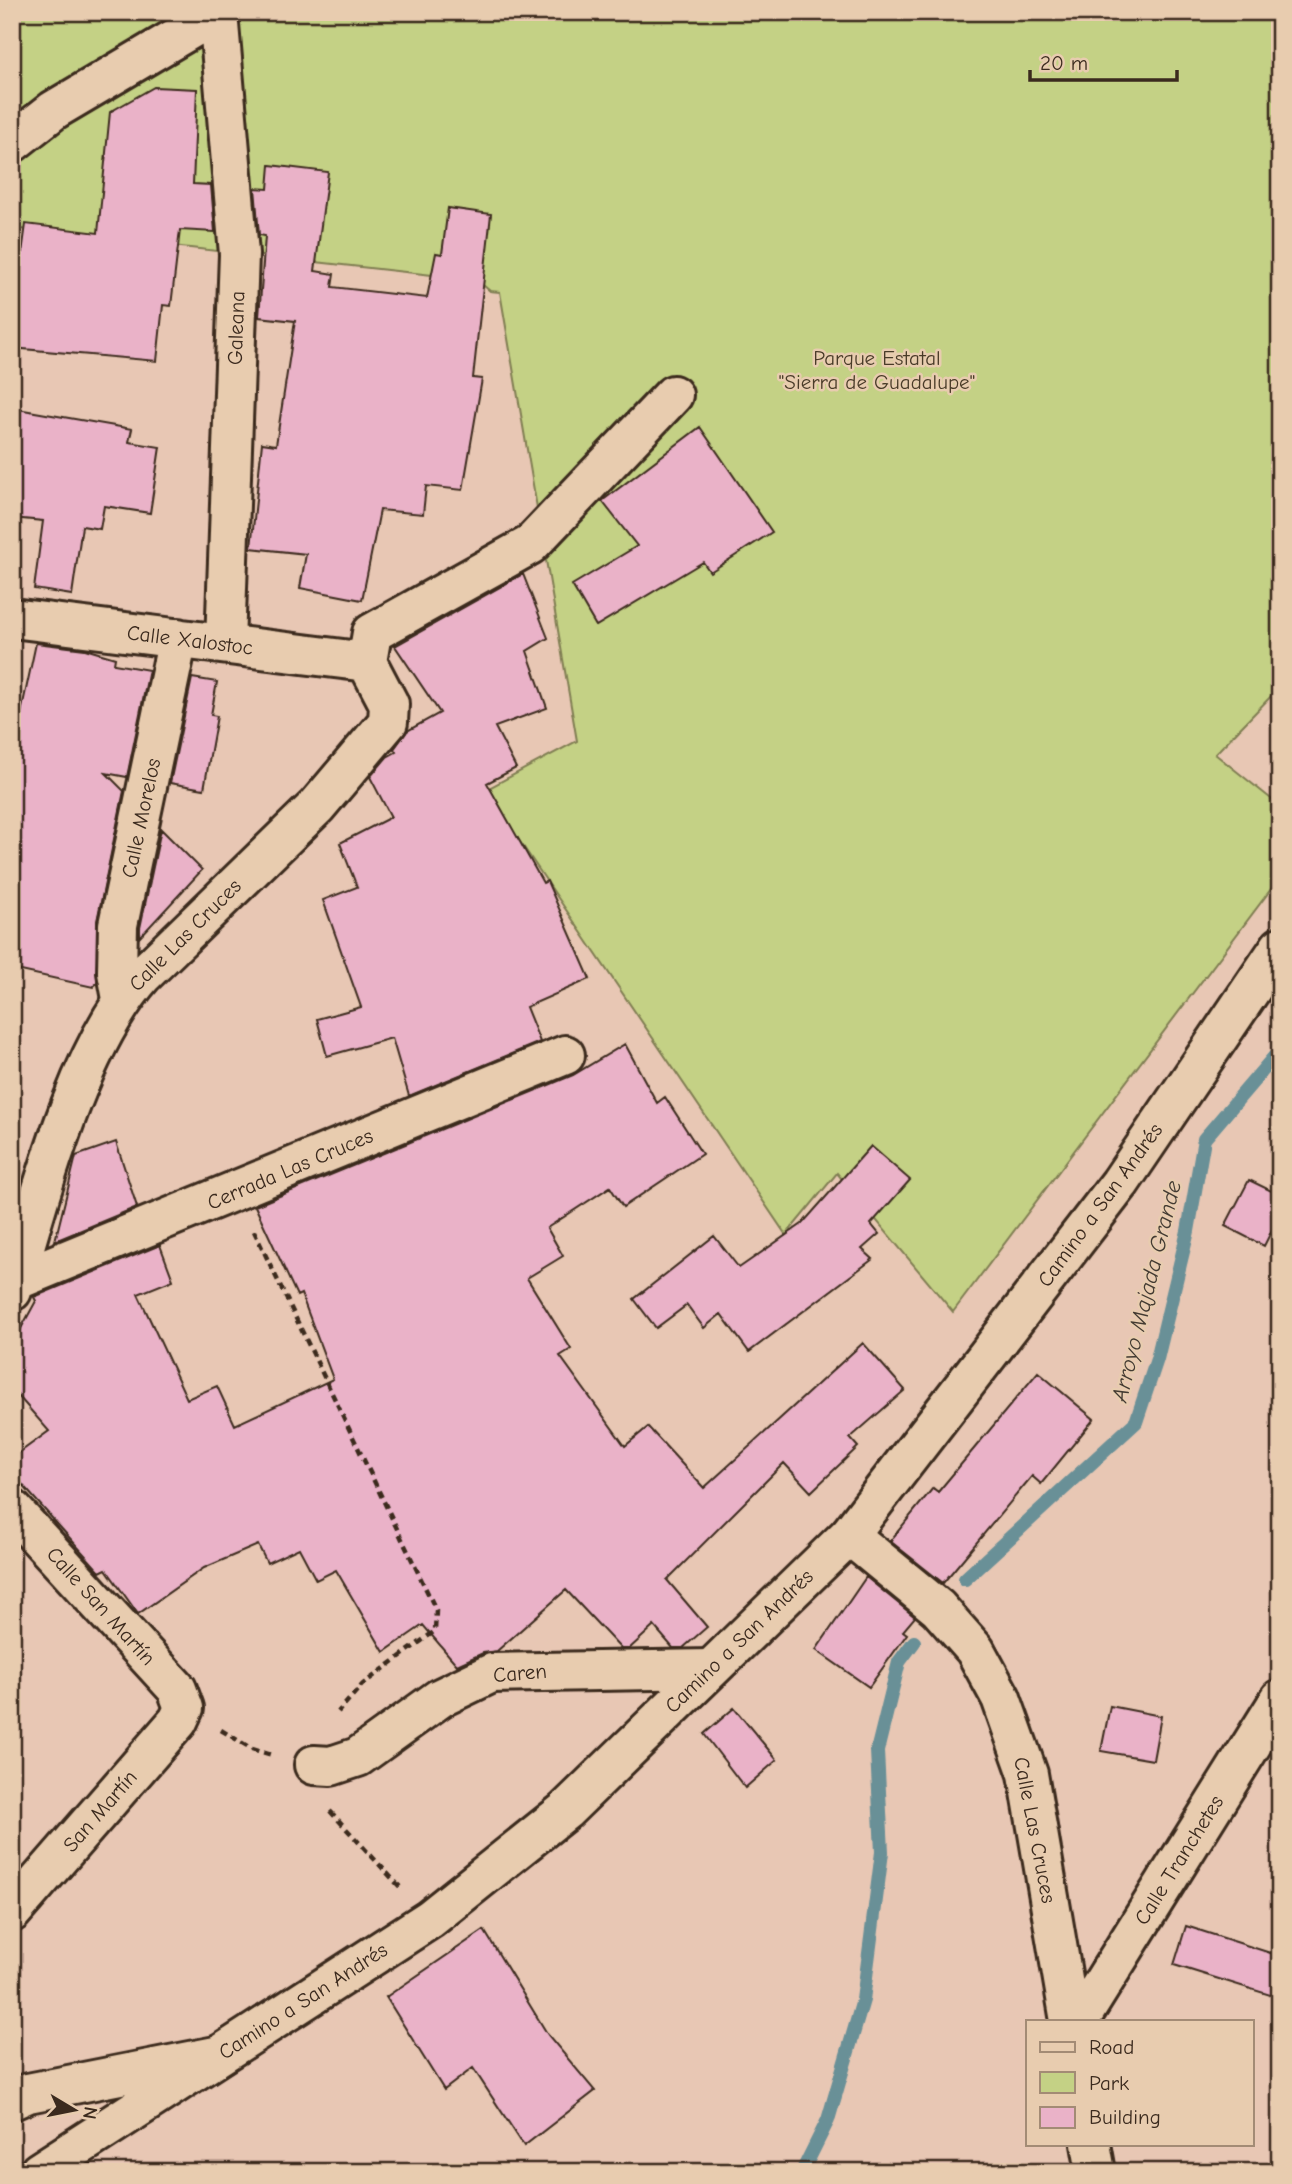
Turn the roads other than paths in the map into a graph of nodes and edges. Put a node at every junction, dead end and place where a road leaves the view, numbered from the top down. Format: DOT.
graph roads {
  1 [pos="218,13"];
  2 [pos="12,143"];
  3 [pos="673,395"];
  4 [pos="12,618"];
  5 [pos="178,638"];
  6 [pos="225,644"];
  7 [pos="367,662"];
  8 [pos="1280,947"];
  9 [pos="122,999"];
  10 [pos="565,1055"];
  11 [pos="14,1286"];
  12 [pos="12,1509"];
  13 [pos="849,1535"];
  14 [pos="710,1669"];
  15 [pos="1280,1699"];
  16 [pos="184,1707"];
  17 [pos="314,1765"];
  18 [pos="12,1912"];
  19 [pos="1070,2020"];
  20 [pos="1080,2020"];
  21 [pos="216,2056"];
  22 [pos="12,2100"];
  23 [pos="1091,2146"];
  24 [pos="39,2172"];
  25 [pos="1096,2172"];
  1 -- 2 [label="street"];
  1 -- 6 [label="street, Galeana"];
  3 -- 7 [label="street"];
  4 -- 5 [label="street, Calle Xalostoc"];
  5 -- 6 [label="street, Calle Xalostoc"];
  5 -- 9 [label="street, Calle Morelos"];
  6 -- 7 [label="street, Calle Xalostoc"];
  7 -- 9 [label="street, Calle Las Cruces"];
  8 -- 13 [label="street, Camino a San Andrés"];
  9 -- 11 [label="street, Calle Las Cruces"];
  10 -- 11 [label="street, Cerrada Las Cruces"];
  12 -- 16 [label="street, Calle San Martín"];
  13 -- 14 [label="street, Camino a San Andrés"];
  13 -- 19 [label="street, Calle Las Cruces"];
  14 -- 17 [label="street, Caren"];
  14 -- 21 [label="street, Camino a San Andrés"];
  15 -- 20 [label="street, Calle Tranchetes"];
  16 -- 18 [label="street, San Martín"];
  21 -- 22 [label="street"];
  21 -- 24 [label="street, Camino a San Andrés"];
  23 -- 25 [label="street"];
}
